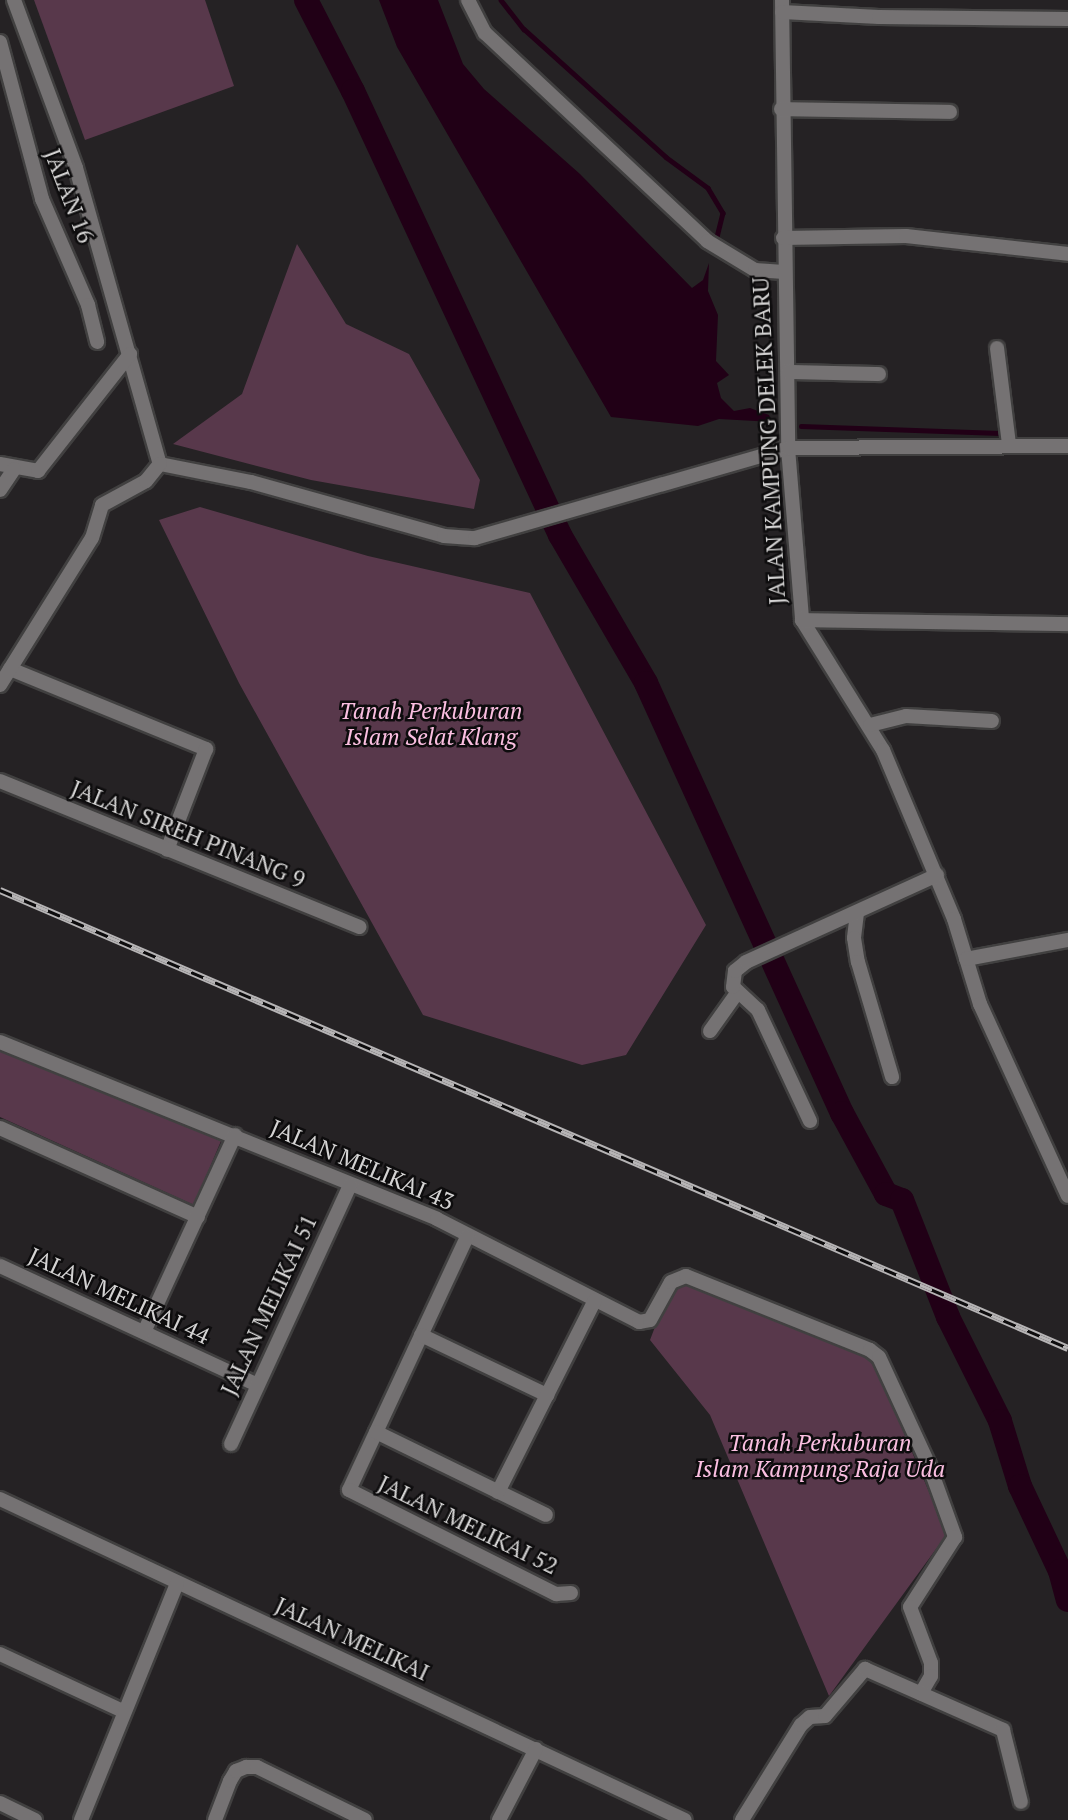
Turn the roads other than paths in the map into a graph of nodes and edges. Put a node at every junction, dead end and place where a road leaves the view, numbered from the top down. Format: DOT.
graph roads {
  1 [pos="14,0"];
  2 [pos="468,0"];
  3 [pos="782,6"];
  4 [pos="1068,19"];
  5 [pos="0,42"];
  6 [pos="37,59"];
  7 [pos="4,65"];
  8 [pos="781,110"];
  9 [pos="950,113"];
  10 [pos="783,238"];
  11 [pos="1068,254"];
  12 [pos="784,272"];
  13 [pos="97,342"];
  14 [pos="997,348"];
  15 [pos="130,354"];
  16 [pos="788,372"];
  17 [pos="879,374"];
  18 [pos="1009,438"];
  19 [pos="1068,446"];
  20 [pos="789,448"];
  21 [pos="160,464"];
  22 [pos="7,466"];
  23 [pos="0,490"];
  24 [pos="802,620"];
  25 [pos="1068,624"];
  26 [pos="9,669"];
  27 [pos="0,685"];
  28 [pos="992,721"];
  29 [pos="870,725"];
  30 [pos="0,781"];
  31 [pos="167,850"];
  32 [pos="937,875"];
  33 [pos="857,914"];
  34 [pos="359,927"];
  35 [pos="1068,940"];
  36 [pos="966,959"];
  37 [pos="737,993"];
  38 [pos="710,1031"];
  39 [pos="0,1042"];
  40 [pos="892,1076"];
  41 [pos="810,1121"];
  42 [pos="0,1128"];
  43 [pos="235,1135"];
  44 [pos="349,1185"];
  45 [pos="1068,1196"];
  46 [pos="198,1217"];
  47 [pos="467,1237"];
  48 [pos="0,1266"];
  49 [pos="595,1300"];
  50 [pos="144,1332"];
  51 [pos="421,1335"];
  52 [pos="257,1385"];
  53 [pos="547,1395"];
  54 [pos="376,1432"];
  55 [pos="231,1444"];
  56 [pos="498,1492"];
  57 [pos="0,1499"];
  58 [pos="546,1515"];
  59 [pos="177,1584"];
  60 [pos="572,1594"];
  61 [pos="0,1654"];
  62 [pos="921,1693"];
  63 [pos="123,1711"];
  64 [pos="536,1749"];
  65 [pos="1021,1802"];
  66 [pos="0,1803"];
  67 [pos="35,1820"];
  68 [pos="81,1820"];
  69 [pos="215,1820"];
  70 [pos="365,1820"];
  71 [pos="499,1820"];
  72 [pos="685,1820"];
  73 [pos="742,1820"];
  1 -- 6 [label="street"];
  2 -- 12 [label="street"];
  3 -- 4 [label="street"];
  3 -- 8 [label="street, JALAN KAMPUNG DELEK BARU"];
  5 -- 7 [label="street, JALAN 16"];
  6 -- 7 [label="street"];
  6 -- 15 [label="street"];
  7 -- 13 [label="street, JALAN 16"];
  8 -- 9 [label="street"];
  8 -- 10 [label="street, JALAN KAMPUNG DELEK BARU"];
  10 -- 11 [label="street"];
  10 -- 12 [label="street, JALAN KAMPUNG DELEK BARU"];
  12 -- 16 [label="street, JALAN KAMPUNG DELEK BARU"];
  14 -- 18 [label="street"];
  15 -- 21 [label="street"];
  15 -- 22 [label="street"];
  16 -- 17 [label="street"];
  16 -- 20 [label="street, JALAN KAMPUNG DELEK BARU"];
  18 -- 19 [label="street"];
  18 -- 20 [label="street"];
  20 -- 21 [label="street"];
  20 -- 24 [label="street, JALAN KAMPUNG DELEK BARU"];
  21 -- 26 [label="street"];
  22 -- 23 [label="street"];
  24 -- 25 [label="street"];
  24 -- 29 [label="street, JALAN KAMPUNG DELEK BARU"];
  26 -- 27 [label="street"];
  26 -- 31 [label="street"];
  28 -- 29 [label="street"];
  29 -- 32 [label="street, JALAN KAMPUNG DELEK BARU"];
  30 -- 31 [label="street, JALAN SIREH PINANG 9"];
  31 -- 34 [label="street, JALAN SIREH PINANG 9"];
  32 -- 33 [label="street"];
  32 -- 36 [label="street, JALAN KAMPUNG DELEK BARU"];
  33 -- 37 [label="street"];
  33 -- 40 [label="street"];
  35 -- 36 [label="street"];
  36 -- 45 [label="street, JALAN KAMPUNG DELEK BARU"];
  37 -- 38 [label="street"];
  37 -- 41 [label="street"];
  39 -- 43 [label="street, JALAN MELIKAI 43"];
  42 -- 46 [label="street"];
  43 -- 44 [label="street, JALAN MELIKAI 43"];
  43 -- 46 [label="street"];
  44 -- 47 [label="street, JALAN MELIKAI 43"];
  44 -- 52 [label="street, JALAN MELIKAI 51"];
  46 -- 50 [label="street"];
  47 -- 49 [label="street, JALAN MELIKAI 43"];
  47 -- 51 [label="street, JALAN MELIKAI 52"];
  48 -- 50 [label="street, JALAN MELIKAI 44"];
  49 -- 53 [label="street"];
  49 -- 62 [label="street, JALAN MELIKAI 43"];
  50 -- 52 [label="street, JALAN MELIKAI 44"];
  51 -- 53 [label="street"];
  51 -- 54 [label="street, JALAN MELIKAI 52"];
  52 -- 55 [label="street, JALAN MELIKAI 51"];
  53 -- 56 [label="street"];
  54 -- 56 [label="street"];
  54 -- 60 [label="street, JALAN MELIKAI 52"];
  56 -- 58 [label="street"];
  57 -- 59 [label="street, JALAN MELIKAI"];
  59 -- 63 [label="street"];
  59 -- 64 [label="street, JALAN MELIKAI"];
  61 -- 63 [label="street"];
  62 -- 65 [label="street"];
  62 -- 73 [label="street"];
  63 -- 68 [label="street"];
  64 -- 71 [label="street"];
  64 -- 72 [label="street, JALAN MELIKAI"];
  66 -- 67 [label="street"];
  69 -- 70 [label="street"];
}
